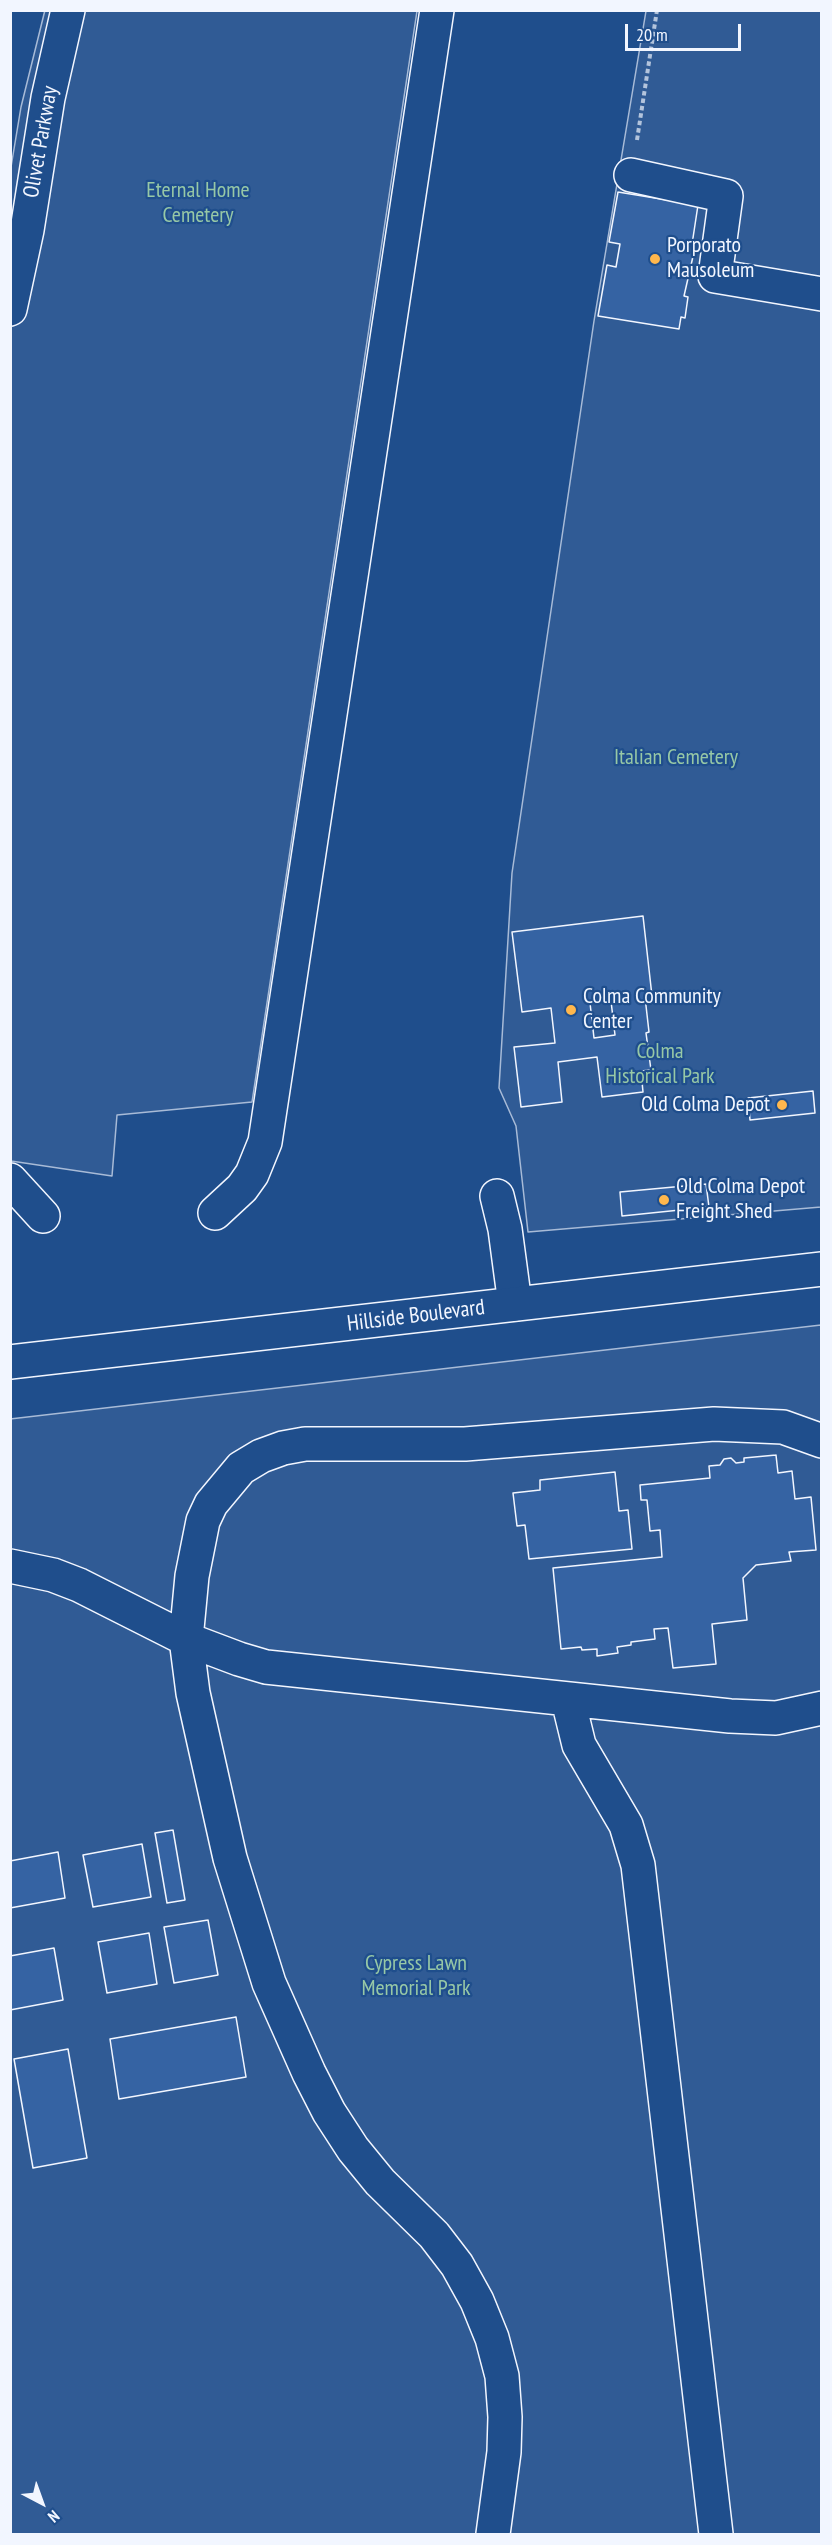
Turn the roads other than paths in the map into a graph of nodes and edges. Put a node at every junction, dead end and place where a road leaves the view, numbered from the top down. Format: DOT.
graph roads {
  1 [pos="68,10"];
  2 [pos="437,10"];
  3 [pos="631,175"];
  4 [pos="822,294"];
  5 [pos="10,309"];
  6 [pos="10,1180"];
  7 [pos="497,1196"];
  8 [pos="215,1213"];
  9 [pos="43,1216"];
  10 [pos="822,1269"];
  11 [pos="515,1304"];
  12 [pos="10,1362"];
  13 [pos="822,1441"];
  14 [pos="10,1566"];
  15 [pos="186,1639"];
  16 [pos="568,1700"];
  17 [pos="822,1708"];
  18 [pos="493,2535"];
  19 [pos="716,2535"];
  1 -- 5 [label="main road, Olivet Parkway"];
  2 -- 8 [label="main road"];
  3 -- 4 [label="main road"];
  6 -- 9 [label="main road"];
  7 -- 11 [label="main road"];
  10 -- 11 [label="main road, Hillside Boulevard"];
  11 -- 12 [label="main road, Hillside Boulevard"];
  13 -- 15 [label="main road"];
  14 -- 15 [label="main road"];
  15 -- 16 [label="main road"];
  15 -- 18 [label="main road"];
  16 -- 17 [label="main road"];
  16 -- 19 [label="main road"];
}
